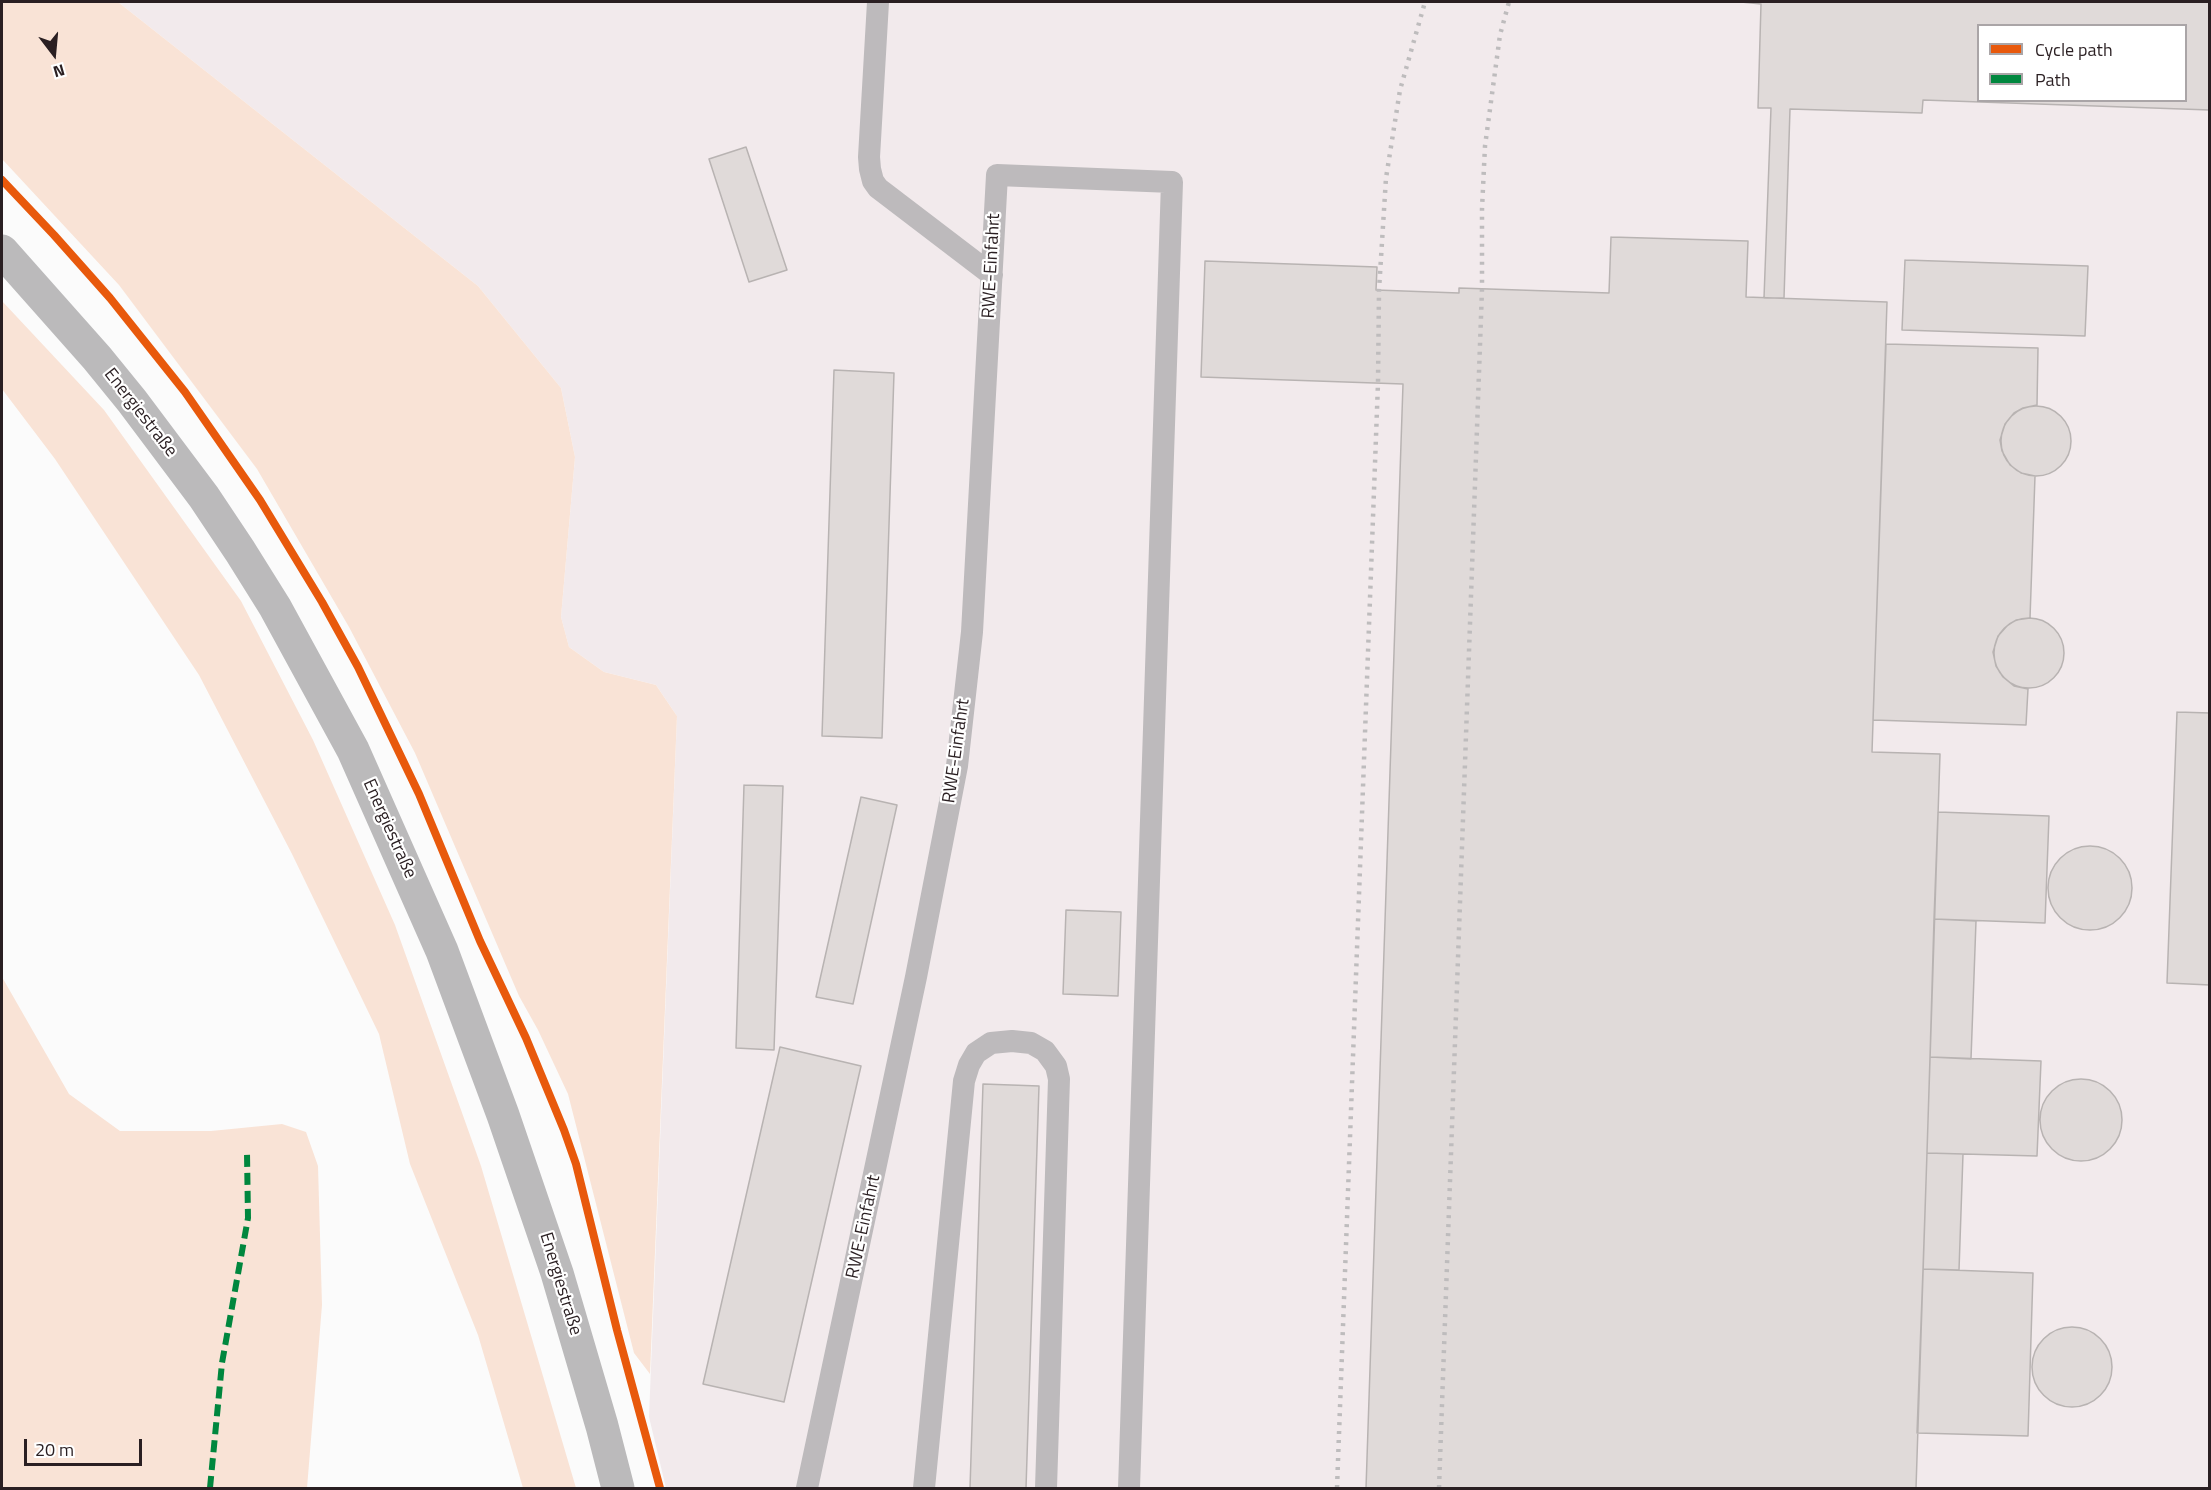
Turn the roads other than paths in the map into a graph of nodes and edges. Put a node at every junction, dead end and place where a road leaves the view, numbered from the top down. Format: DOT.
graph roads {
  1 [pos="878,2"];
  2 [pos="2,252"];
  3 [pos="992,275"];
  4 [pos="618,1488"];
  5 [pos="807,1488"];
  6 [pos="924,1488"];
  7 [pos="1046,1488"];
  8 [pos="1129,1488"];
  1 -- 3 [label="lane"];
  2 -- 4 [label="main road, Energiestraße"];
  3 -- 5 [label="lane, RWE-Einfahrt"];
  3 -- 8 [label="lane, RWE-Einfahrt"];
  6 -- 7 [label="lane"];
}
